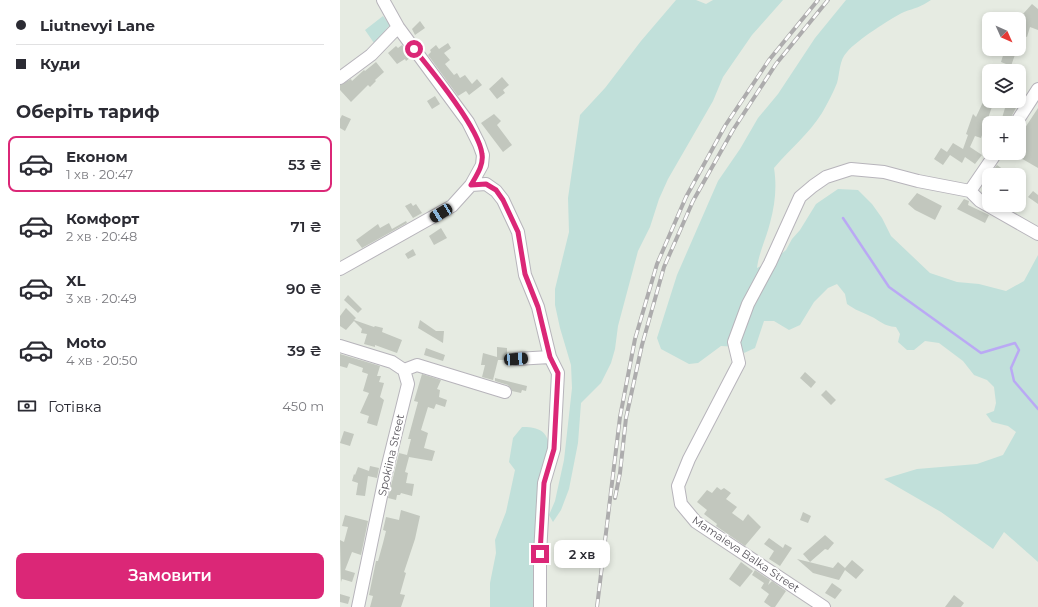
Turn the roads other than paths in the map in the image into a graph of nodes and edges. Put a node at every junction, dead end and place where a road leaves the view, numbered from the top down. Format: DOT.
graph roads {
  1 [pos="383,0"];
  2 [pos="398,27"];
  3 [pos="340,78"];
  4 [pos="1038,89"];
  5 [pos="1021,116"];
  6 [pos="991,160"];
  7 [pos="471,185"];
  8 [pos="970,191"];
  9 [pos="1038,234"];
  10 [pos="340,269"];
  11 [pos="340,346"];
  12 [pos="550,357"];
  13 [pos="516,359"];
  14 [pos="404,370"];
  15 [pos="505,392"];
  16 [pos="358,607"];
  17 [pos="540,607"];
  18 [pos="824,607"];
  1 -- 2 [label="street"];
  2 -- 3 [label="street"];
  2 -- 7 [label="street"];
  4 -- 5 [label="street"];
  6 -- 8 [label="street"];
  7 -- 10 [label="street"];
  7 -- 12 [label="street"];
  8 -- 9 [label="street"];
  8 -- 18 [label="street, Mamaieva Balka Street"];
  11 -- 14 [label="street"];
  12 -- 13 [label="street"];
  12 -- 17 [label="street"];
  14 -- 15 [label="street"];
  14 -- 16 [label="street, Spokiina Street"];
}
